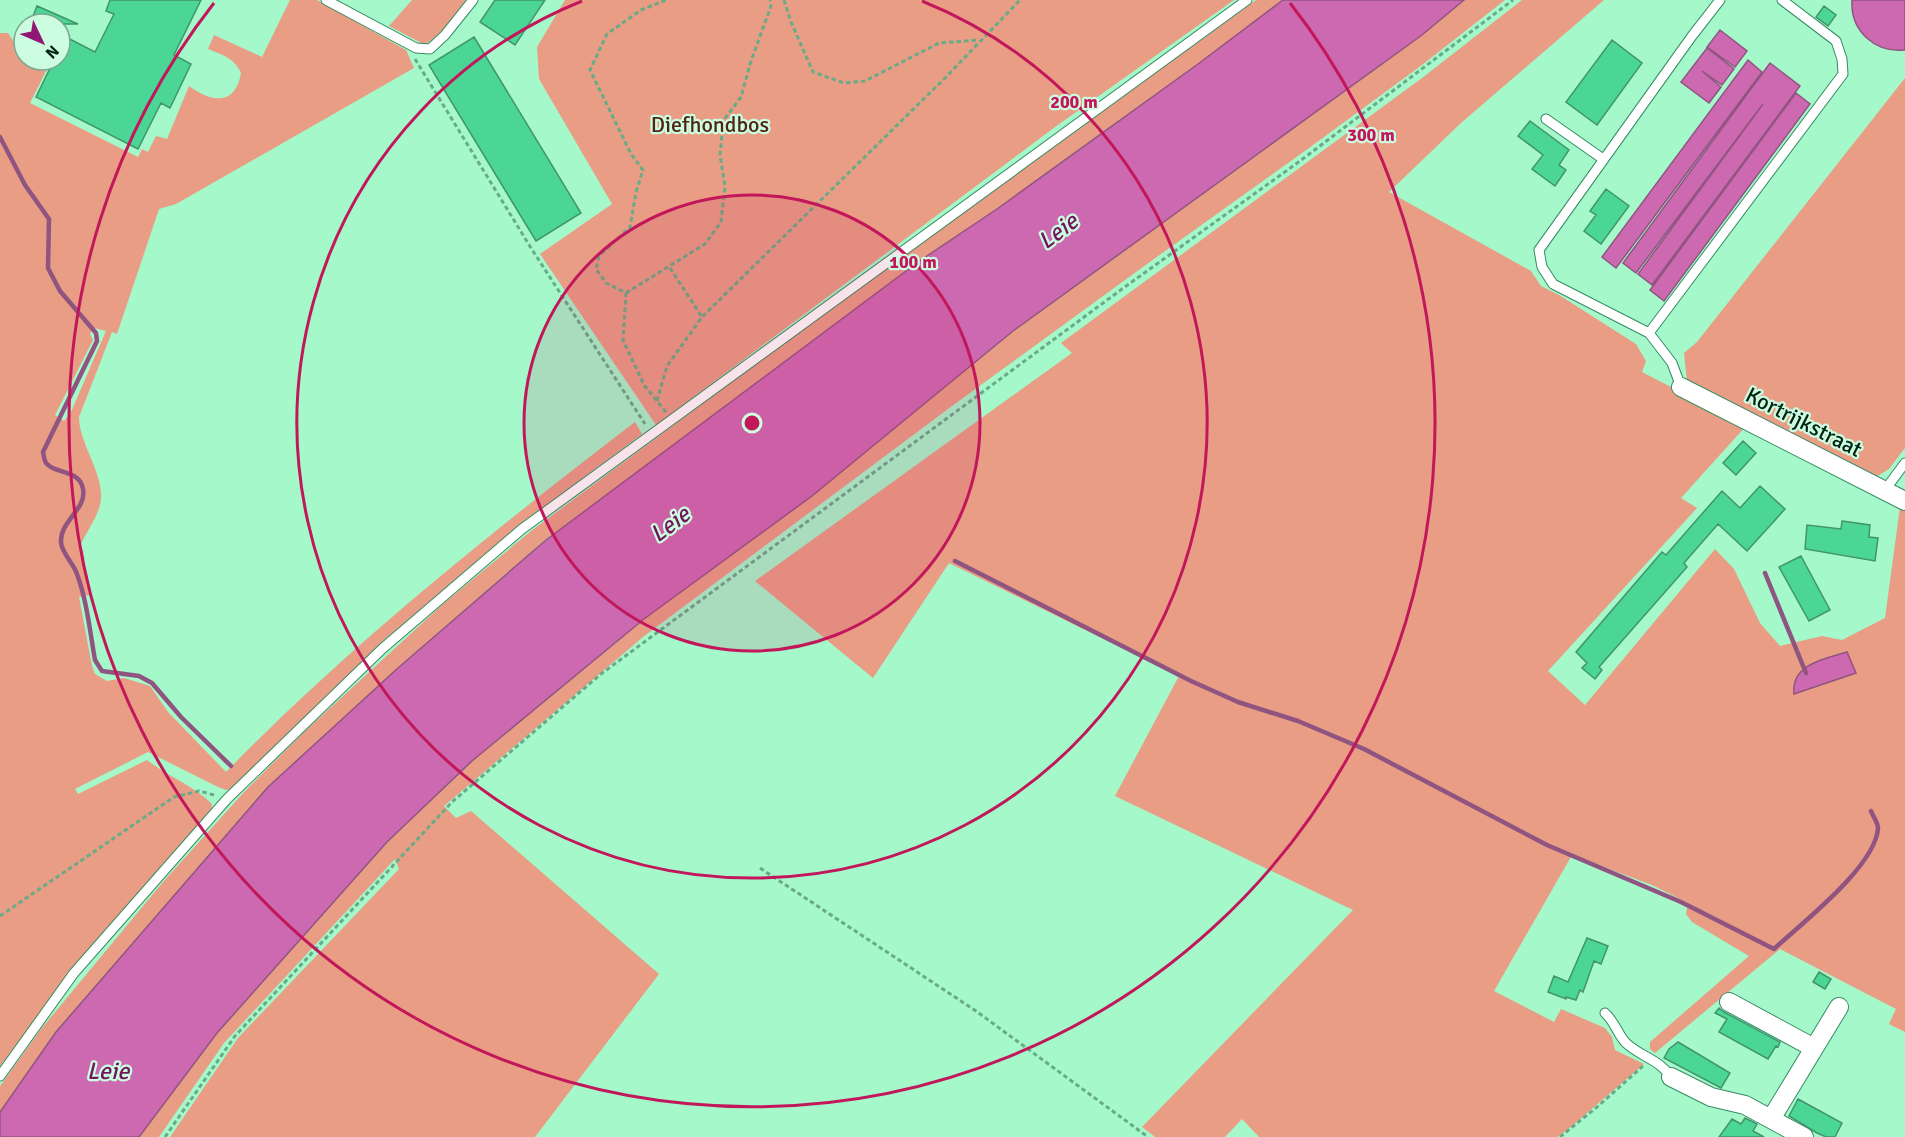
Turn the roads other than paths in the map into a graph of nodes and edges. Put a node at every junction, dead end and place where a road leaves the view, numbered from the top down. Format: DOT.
graph roads {
  1 [pos="326,0"];
  2 [pos="473,0"];
  3 [pos="1247,0"];
  4 [pos="1720,0"];
  5 [pos="1786,1"];
  6 [pos="1546,119"];
  7 [pos="1603,159"];
  8 [pos="1649,333"];
  9 [pos="1681,387"];
  10 [pos="1905,463"];
  11 [pos="1885,490"];
  12 [pos="1905,501"];
  13 [pos="1729,1002"];
  14 [pos="1839,1006"];
  15 [pos="1605,1013"];
  16 [pos="1814,1048"];
  17 [pos="0,1076"];
  18 [pos="1671,1077"];
  19 [pos="1772,1119"];
  20 [pos="1804,1137"];
  1 -- 2 [label="lane"];
  3 -- 17 [label="lane"];
  4 -- 7 [label="lane"];
  5 -- 8 [label="lane"];
  6 -- 7 [label="lane"];
  7 -- 8 [label="lane"];
  8 -- 9 [label="lane"];
  9 -- 11 [label="street, Kortrijkstraat"];
  10 -- 11 [label="lane"];
  11 -- 12 [label="street, Kortrijkstraat"];
  13 -- 16 [label="street"];
  14 -- 16 [label="street"];
  15 -- 18 [label="lane"];
  16 -- 19 [label="street"];
  18 -- 19 [label="street"];
  19 -- 20 [label="street"];
}
